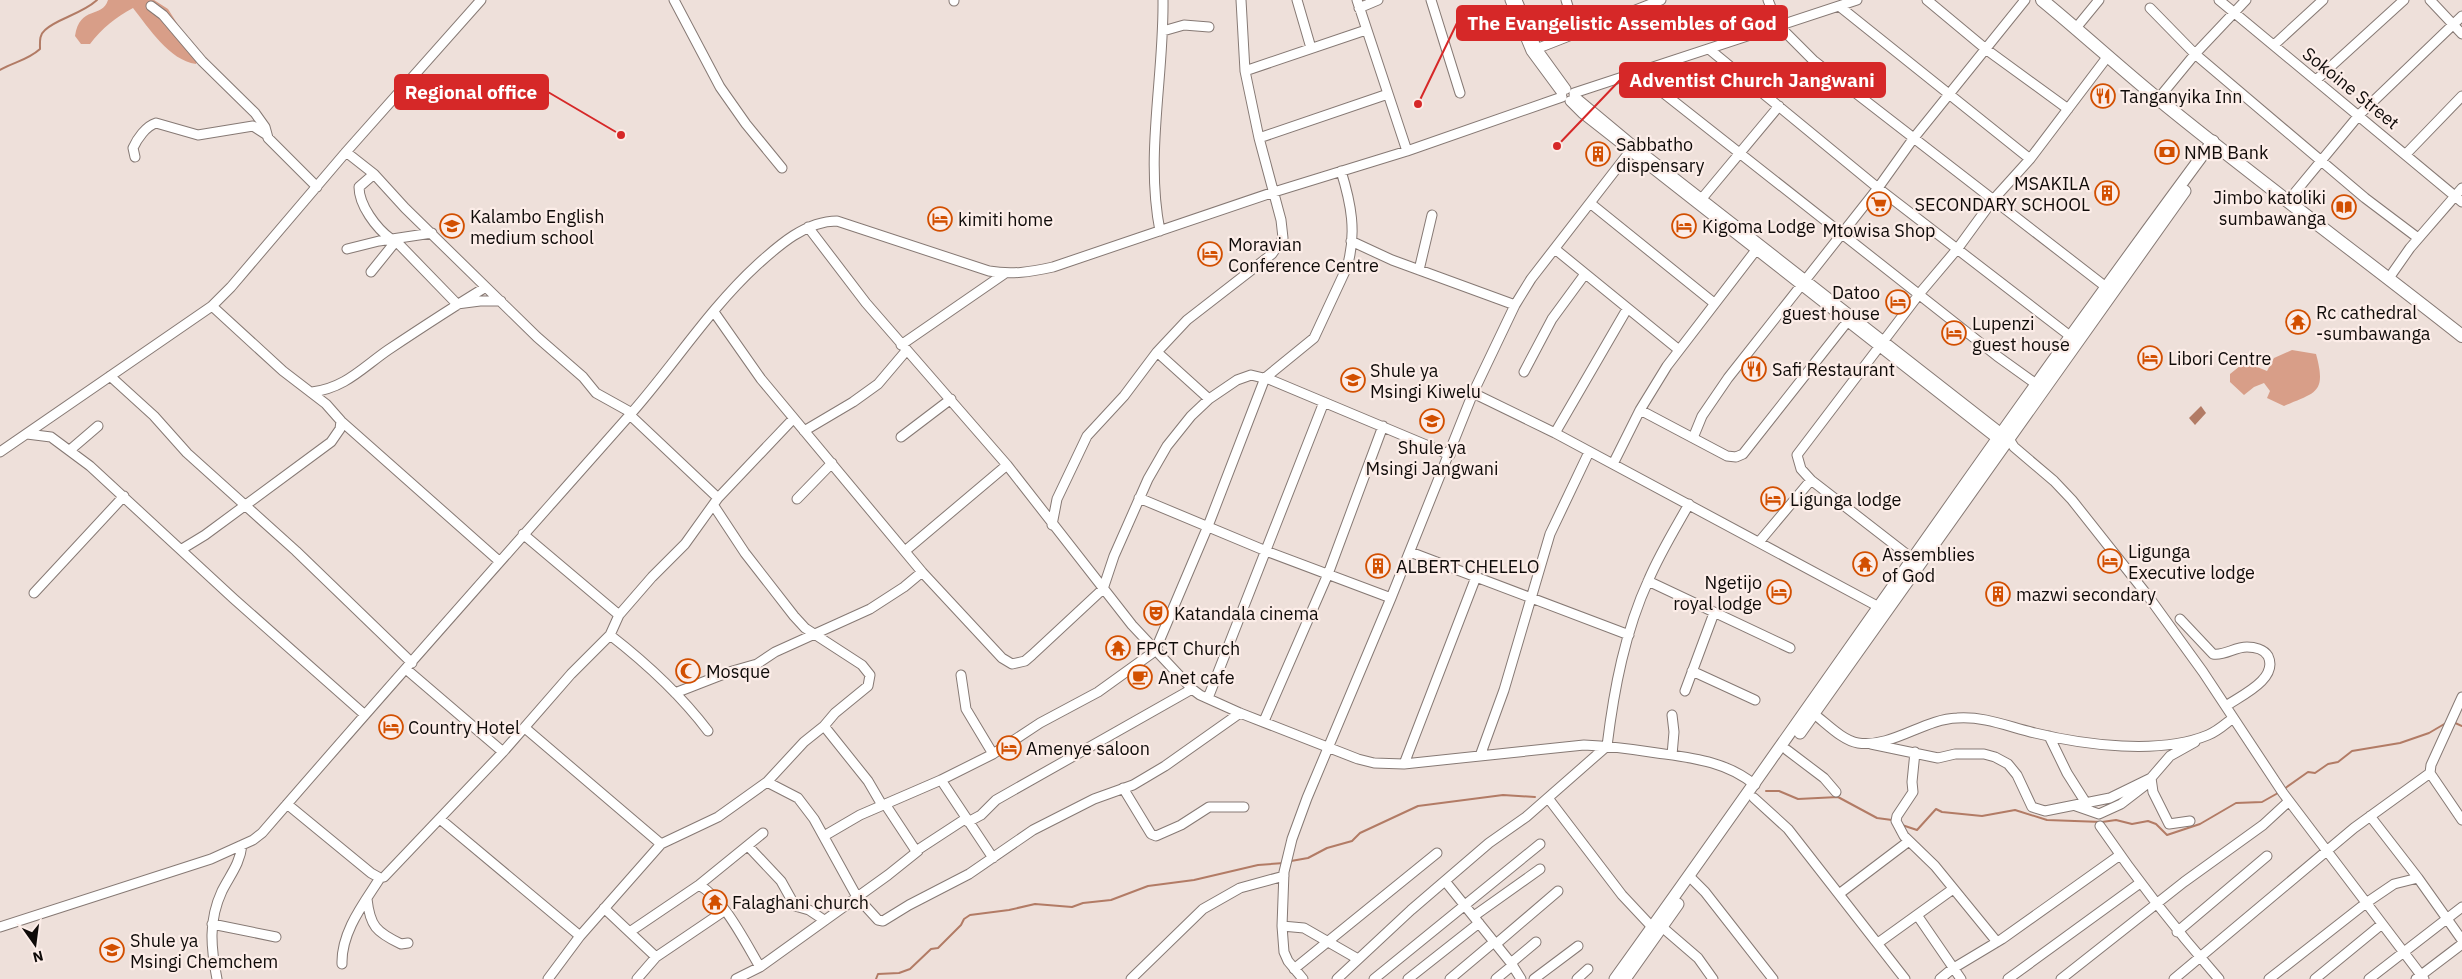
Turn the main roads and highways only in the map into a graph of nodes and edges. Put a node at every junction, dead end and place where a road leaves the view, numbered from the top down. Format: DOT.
graph roads {
  1 [pos="2042,0"];
  2 [pos="2215,143"];
  3 [pos="2462,336"];
  4 [pos="2005,441"];
  5 [pos="1916,562"];
  6 [pos="1691,879"];
  7 [pos="1657,927"];
  8 [pos="1614,979"];
  9 [pos="1625,979"];
  1 -- 2 [label="highway"];
  2 -- 3 [label="highway"];
  2 -- 4 [label="main road"];
  2 -- 4 [label="main road"];
  4 -- 5 [label="main road"];
  5 -- 6 [label="main road"];
  5 -- 6 [label="main road"];
  6 -- 7 [label="main road"];
  7 -- 8 [label="main road"];
  7 -- 9 [label="main road"];
}
